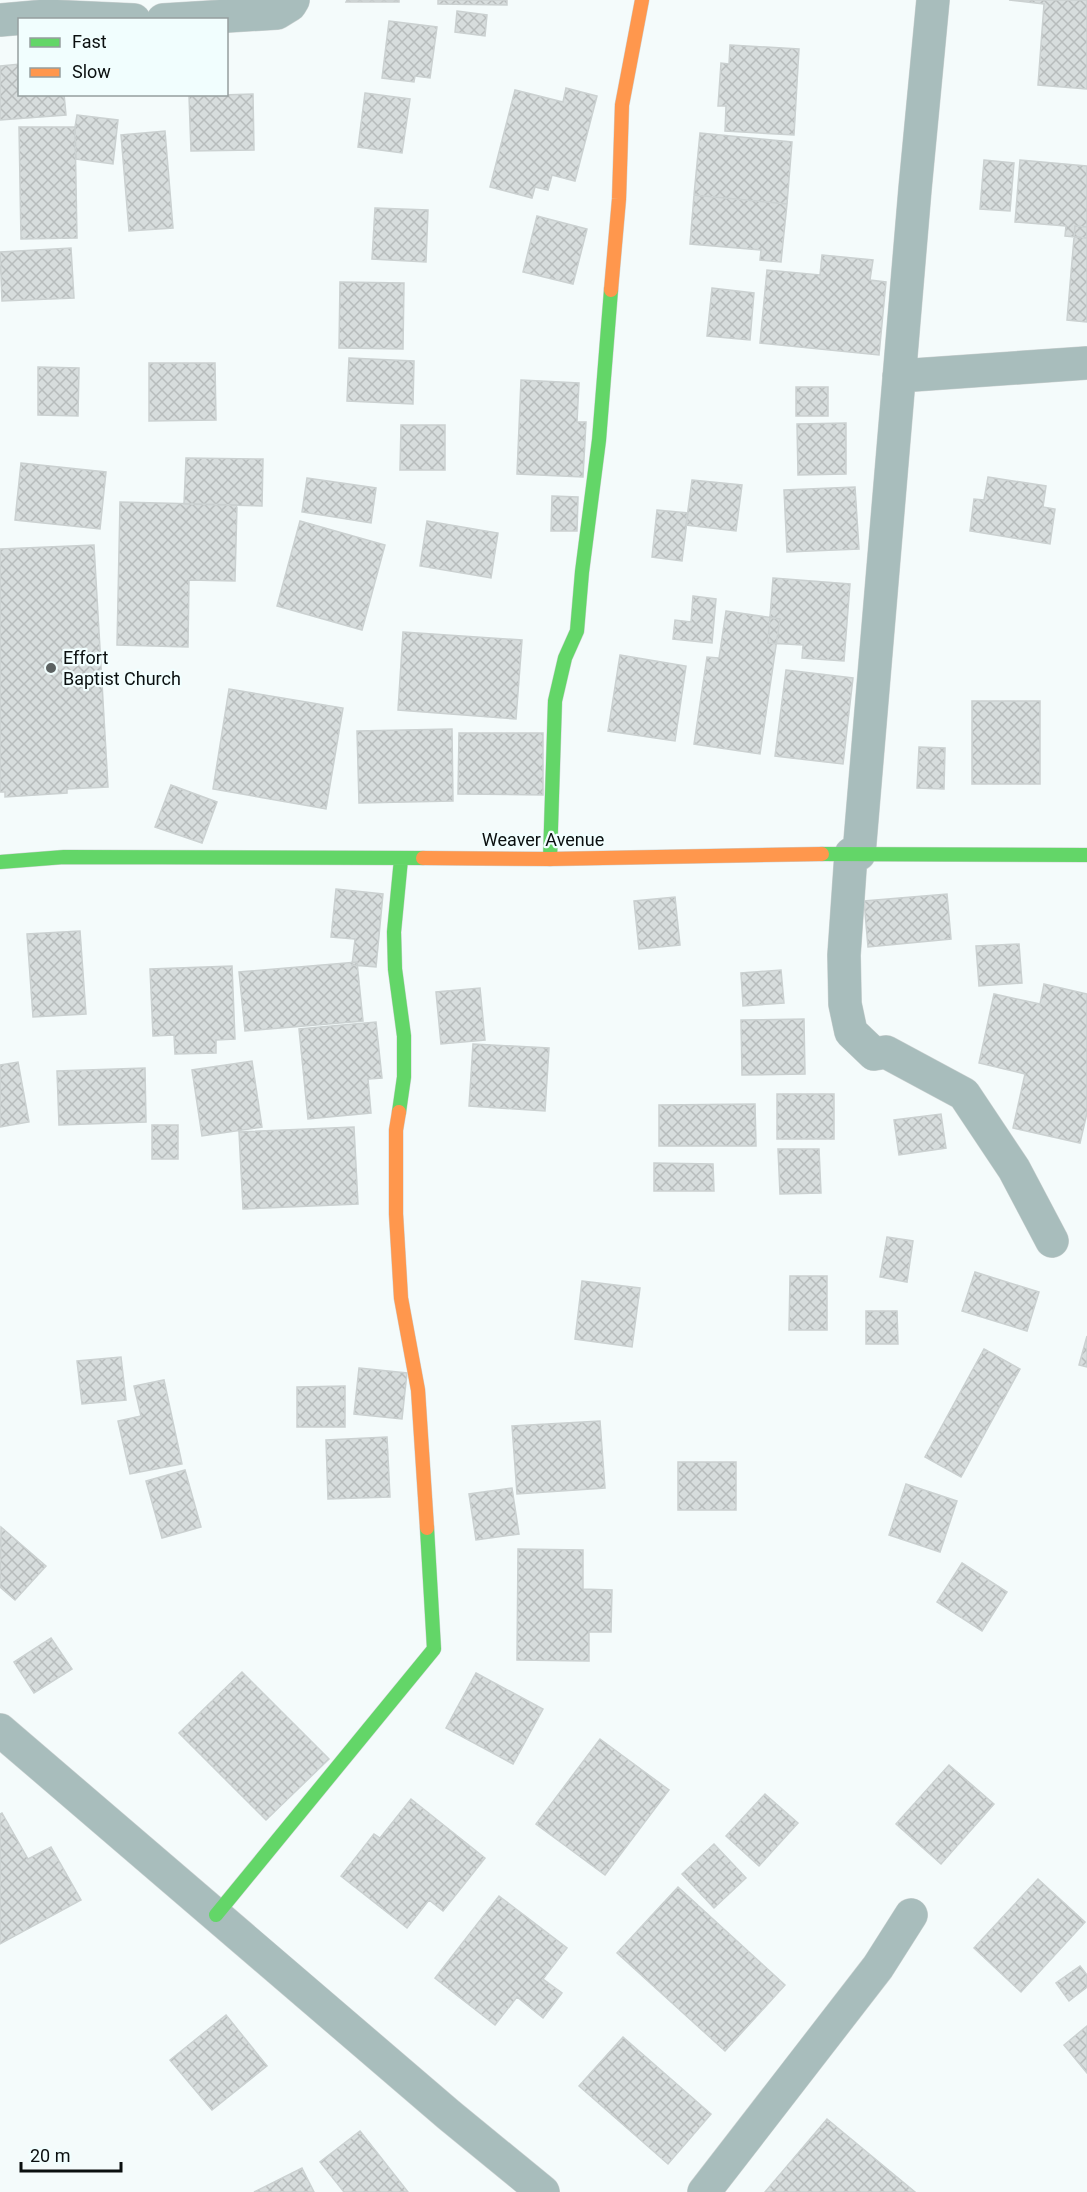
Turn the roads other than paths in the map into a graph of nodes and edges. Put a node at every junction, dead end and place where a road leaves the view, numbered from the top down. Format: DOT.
graph roads {
  1 [pos="293,0"];
  2 [pos="642,0"];
  3 [pos="933,0"];
  4 [pos="18,18"];
  5 [pos="23,18"];
  6 [pos="90,18"];
  7 [pos="196,18"];
  8 [pos="0,20"];
  9 [pos="1087,363"];
  10 [pos="900,376"];
  11 [pos="855,854"];
  12 [pos="1087,855"];
  13 [pos="401,859"];
  14 [pos="550,859"];
  15 [pos="0,862"];
  16 [pos="1052,1241"];
  17 [pos="0,1730"];
  18 [pos="216,1915"];
  19 [pos="911,1915"];
  20 [pos="543,2192"];
  21 [pos="704,2192"];
  1 -- 7 [label="street"];
  2 -- 14 [label="street"];
  3 -- 10 [label="street"];
  4 -- 8 [label="street"];
  5 -- 6 [label="street"];
  9 -- 10 [label="street"];
  10 -- 11 [label="street"];
  11 -- 12 [label="street, Weaver Avenue"];
  11 -- 14 [label="street, Weaver Avenue"];
  11 -- 16 [label="street"];
  13 -- 14 [label="street, Weaver Avenue"];
  13 -- 15 [label="street, Weaver Avenue"];
  13 -- 18 [label="street"];
  17 -- 18 [label="street"];
  18 -- 20 [label="street"];
  19 -- 21 [label="street"];
}
